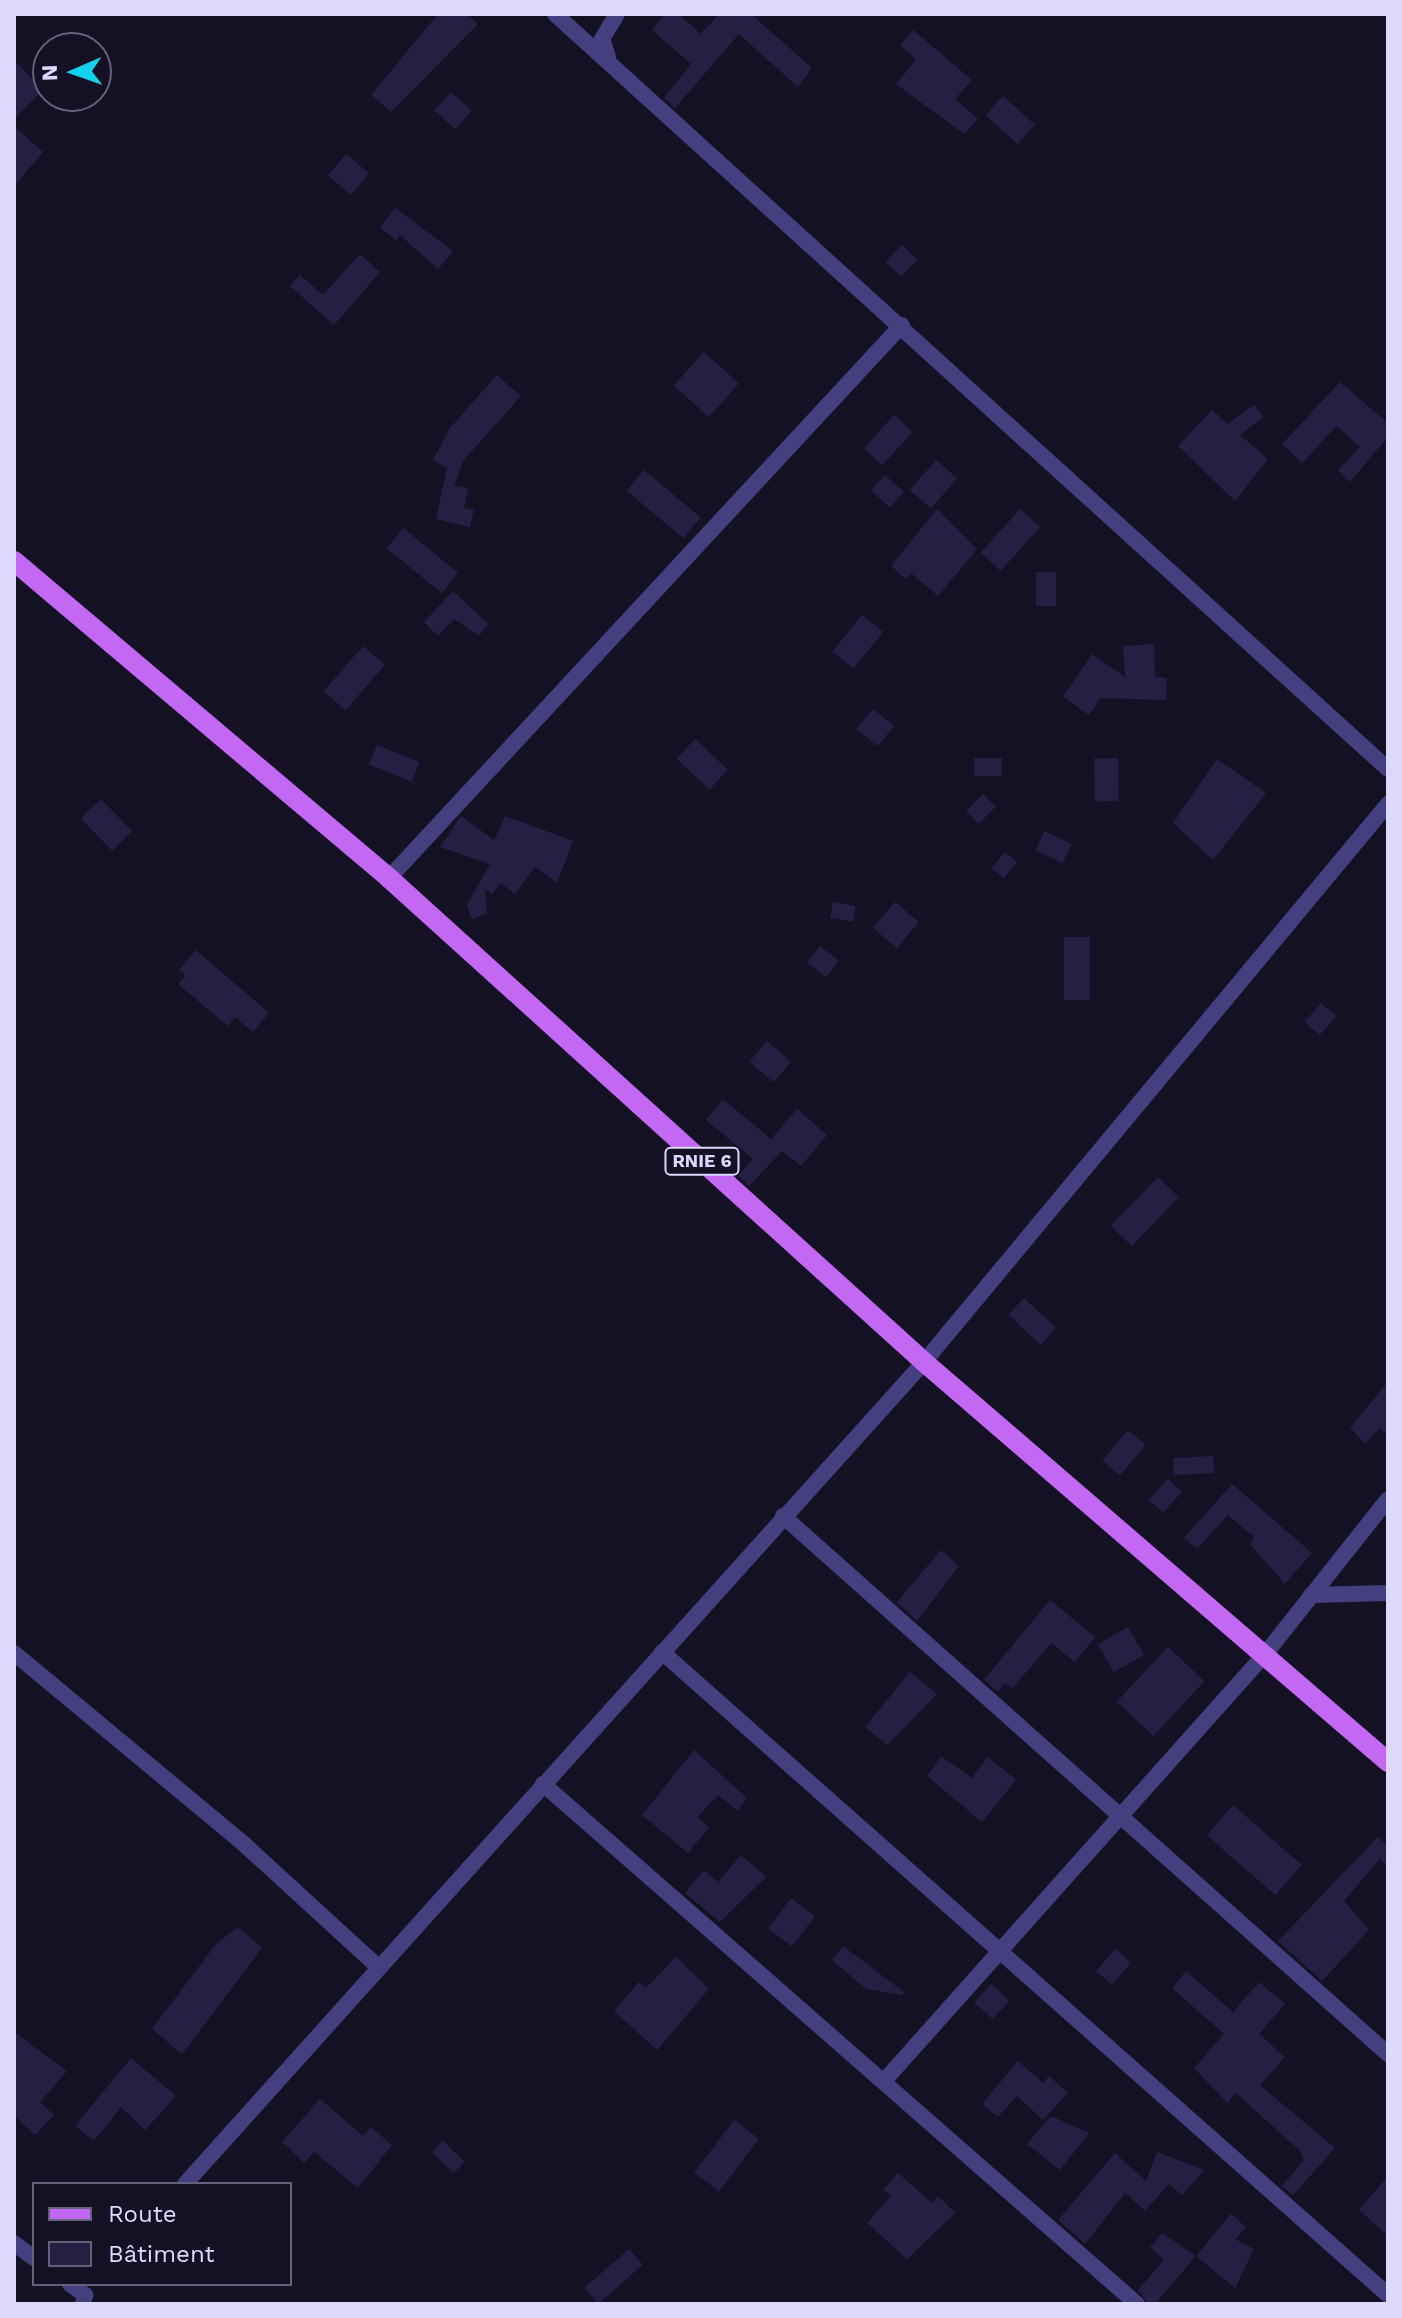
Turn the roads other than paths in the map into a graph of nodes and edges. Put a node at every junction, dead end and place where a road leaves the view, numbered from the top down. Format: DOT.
graph roads {
  1 [pos="555,14"];
  2 [pos="617,14"];
  3 [pos="609,58"];
  4 [pos="902,325"];
  5 [pos="14,561"];
  6 [pos="1388,769"];
  7 [pos="1388,804"];
  8 [pos="389,878"];
  9 [pos="924,1362"];
  10 [pos="1388,1499"];
  11 [pos="783,1516"];
  12 [pos="1388,1593"];
  13 [pos="1311,1595"];
  14 [pos="662,1652"];
  15 [pos="14,1653"];
  16 [pos="1266,1653"];
  17 [pos="1388,1762"];
  18 [pos="543,1784"];
  19 [pos="1120,1816"];
  20 [pos="1000,1951"];
  21 [pos="379,1968"];
  22 [pos="1388,2054"];
  23 [pos="884,2081"];
  24 [pos="187,2182"];
  25 [pos="14,2243"];
  26 [pos="32,2256"];
  27 [pos="1388,2295"];
  28 [pos="1137,2304"];
  1 -- 3 [label="street"];
  2 -- 3 [label="street"];
  3 -- 4 [label="street"];
  4 -- 6 [label="street"];
  4 -- 8 [label="street"];
  5 -- 8 [label="main road, RNIE 6"];
  7 -- 9 [label="street"];
  8 -- 9 [label="main road, RNIE 6"];
  9 -- 11 [label="street"];
  9 -- 16 [label="main road, RNIE 6"];
  10 -- 13 [label="street"];
  11 -- 14 [label="street"];
  11 -- 19 [label="street"];
  12 -- 13 [label="street"];
  13 -- 16 [label="street"];
  14 -- 18 [label="street"];
  14 -- 20 [label="street"];
  15 -- 21 [label="street"];
  16 -- 17 [label="main road, RNIE 6"];
  16 -- 19 [label="street"];
  18 -- 21 [label="street"];
  18 -- 23 [label="street"];
  19 -- 20 [label="street"];
  19 -- 22 [label="street"];
  20 -- 23 [label="street"];
  20 -- 27 [label="street"];
  21 -- 24 [label="street"];
  23 -- 28 [label="street"];
  25 -- 26 [label="street"];
}
